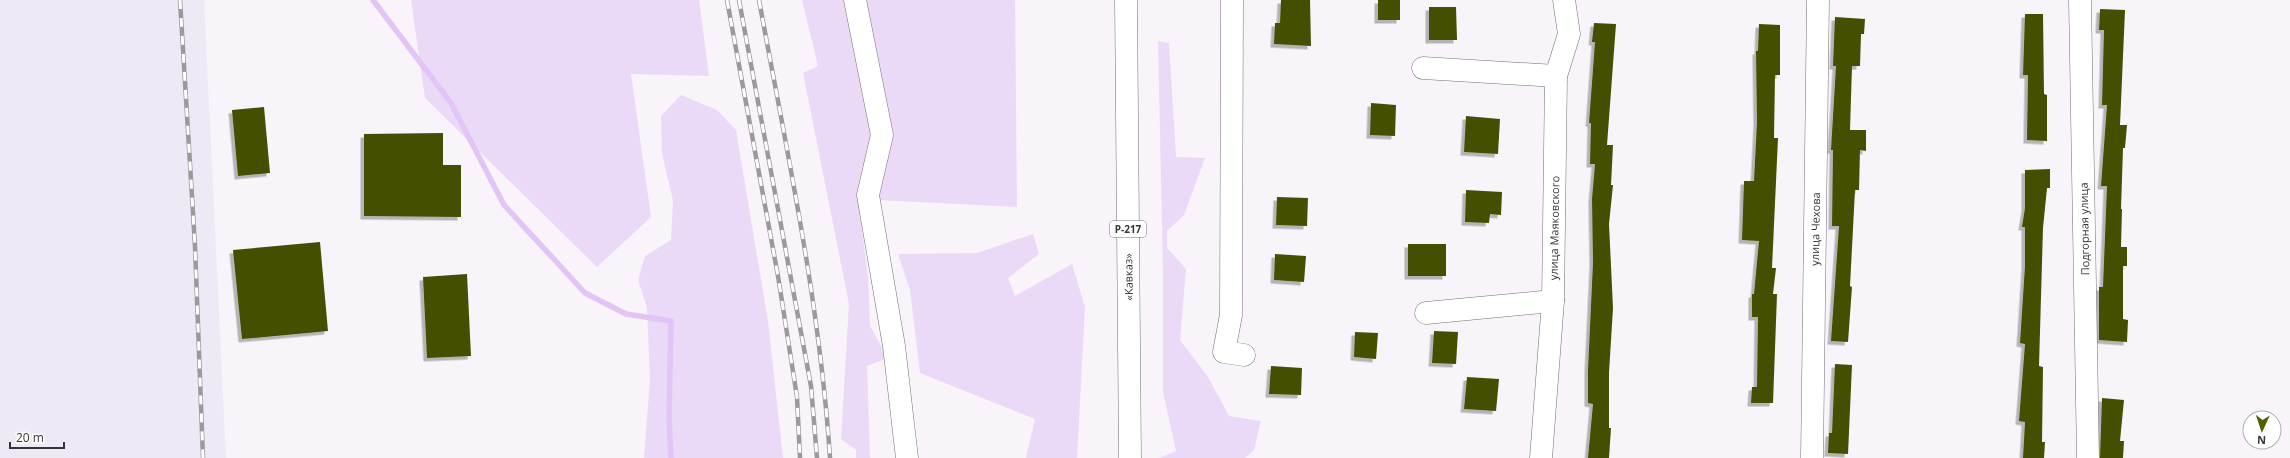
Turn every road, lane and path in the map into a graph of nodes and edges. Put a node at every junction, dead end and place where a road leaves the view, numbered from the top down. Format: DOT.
graph roads {
  1 [pos="855,0"];
  2 [pos="1126,0"];
  3 [pos="1232,0"];
  4 [pos="1564,0"];
  5 [pos="1818,0"];
  6 [pos="2080,0"];
  7 [pos="1423,68"];
  8 [pos="1556,76"];
  9 [pos="1553,301"];
  10 [pos="1426,313"];
  11 [pos="1244,355"];
  12 [pos="907,458"];
  13 [pos="1130,458"];
  14 [pos="1541,458"];
  15 [pos="1812,458"];
  16 [pos="2088,458"];
  1 -- 12 [label="main road"];
  2 -- 13 [label="main road, «Кавказ» / Р-217"];
  3 -- 11 [label="main road"];
  4 -- 8 [label="main road, улица Маяковского"];
  5 -- 15 [label="main road, улица Чехова"];
  6 -- 16 [label="main road, Подгорная улица"];
  7 -- 8 [label="main road"];
  8 -- 9 [label="main road, улица Маяковского"];
  9 -- 10 [label="main road"];
  9 -- 14 [label="main road, улица Маяковского"];
}
